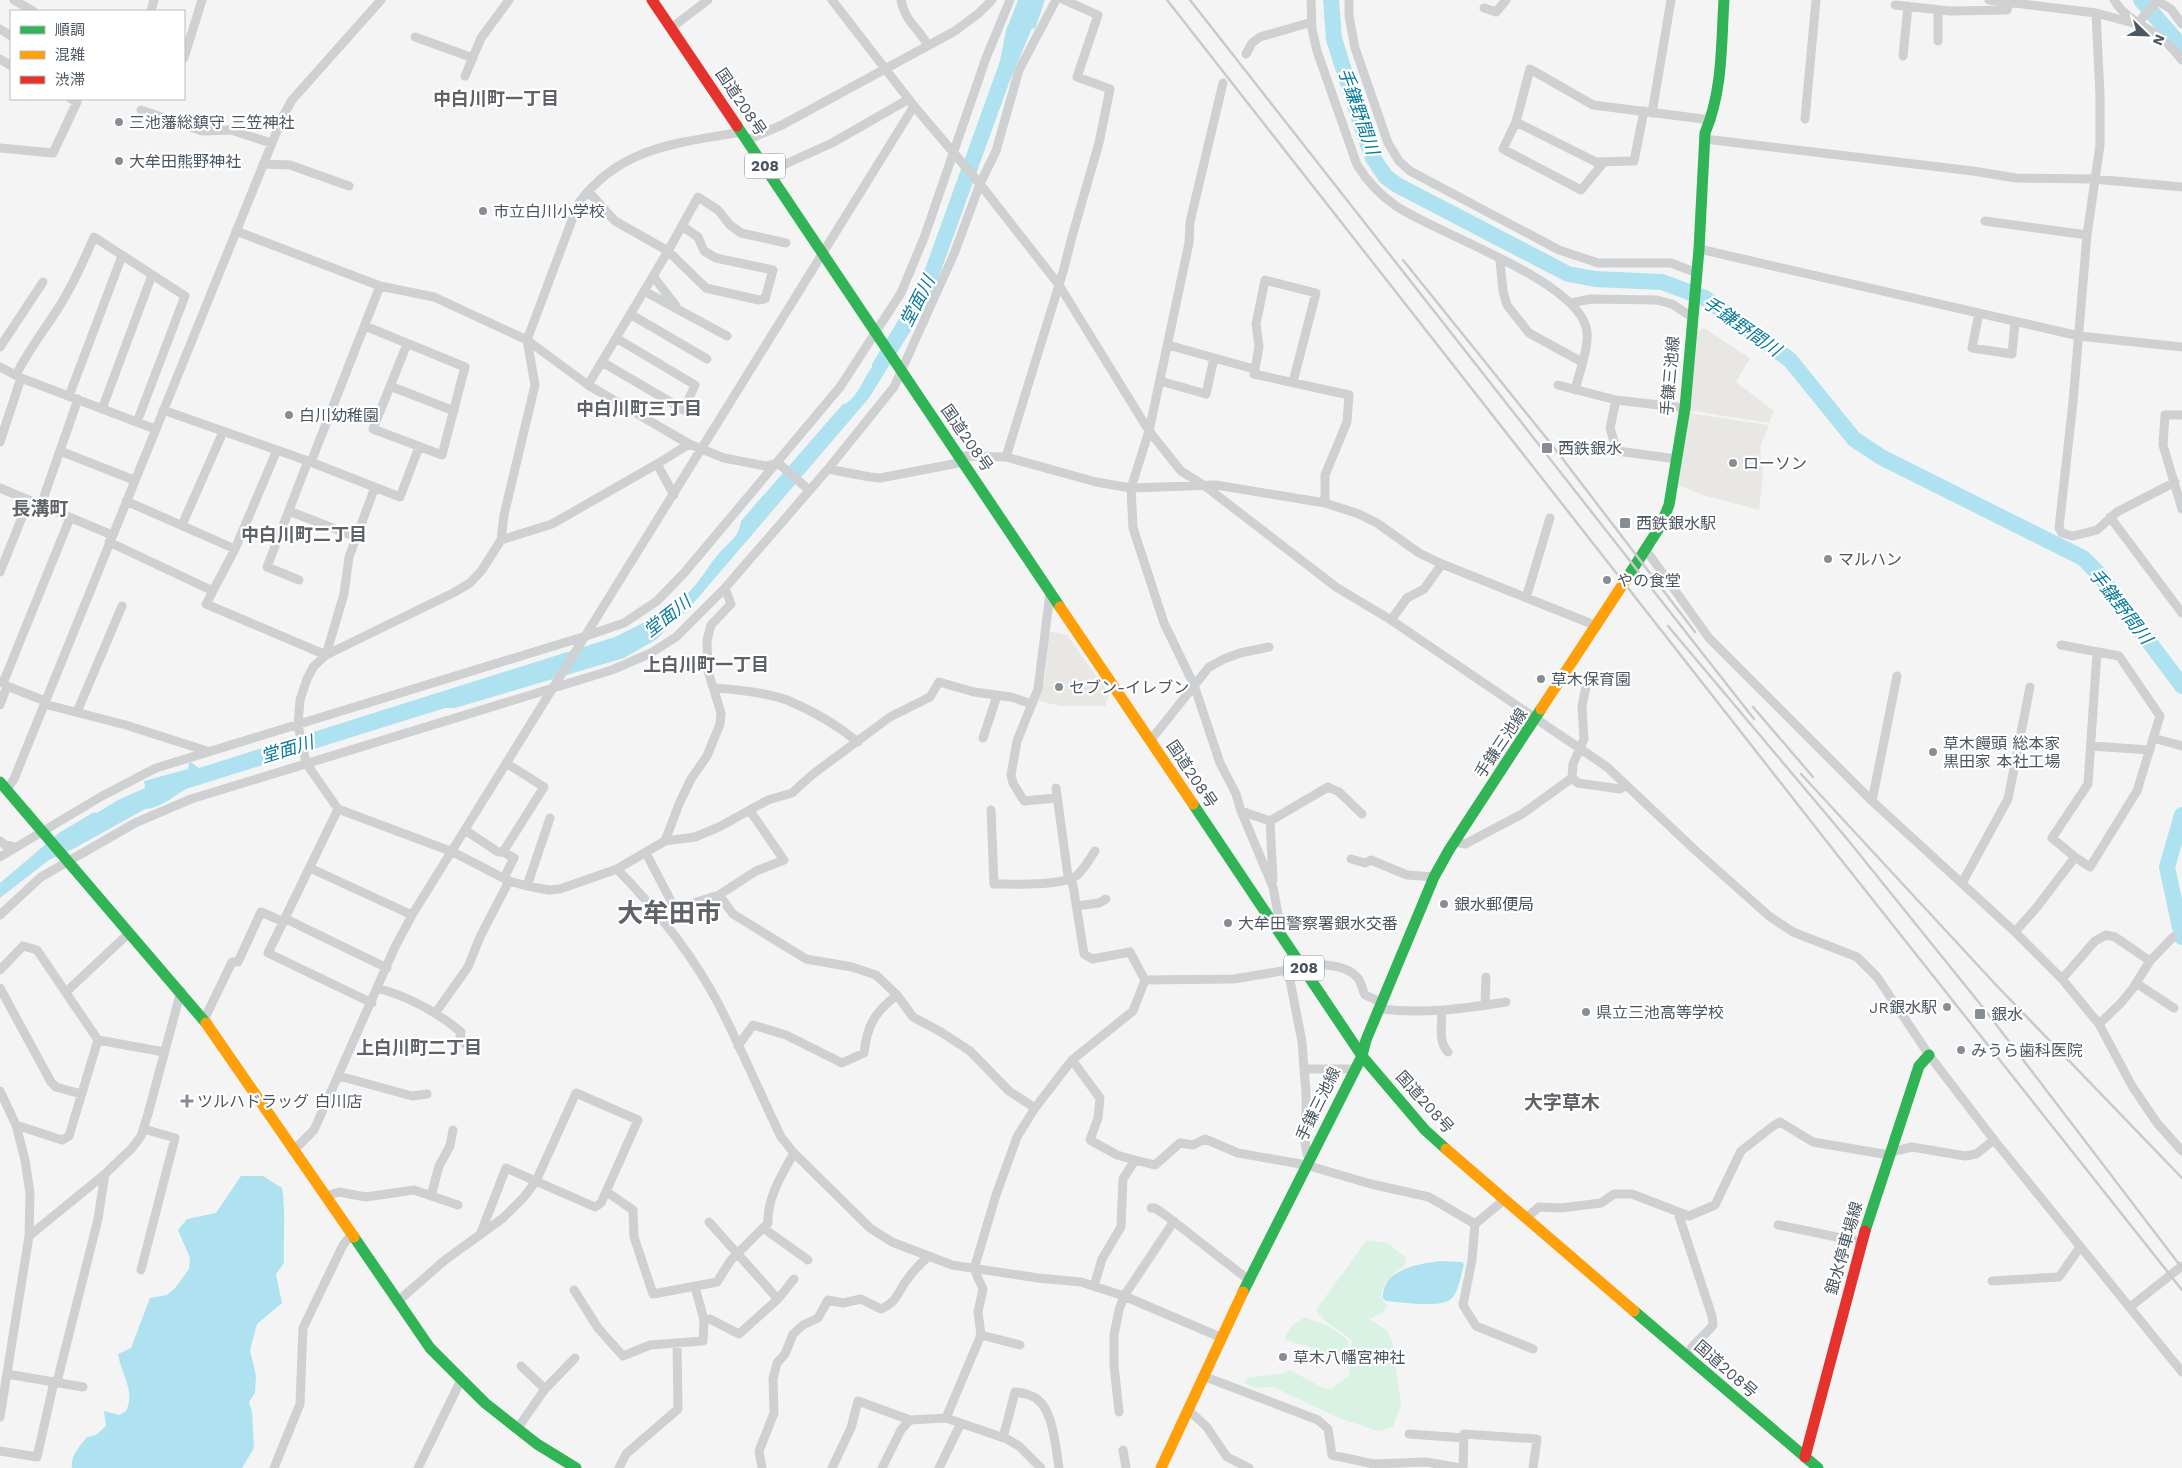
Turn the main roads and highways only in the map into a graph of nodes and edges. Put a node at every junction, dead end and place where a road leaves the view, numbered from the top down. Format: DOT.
graph roads {
  1 [pos="652,0"];
  2 [pos="1724,0"];
  3 [pos="3,785"];
  4 [pos="1929,1054"];
  5 [pos="1362,1056"];
  6 [pos="1803,1463"];
  7 [pos="576,1468"];
  8 [pos="1161,1468"];
  9 [pos="1818,1468"];
  1 -- 5 [label="main road, 国道208号 / 208"];
  2 -- 5 [label="main road, 手鎌三池線"];
  3 -- 7 [label="main road"];
  4 -- 6 [label="main road, 銀水停車場線"];
  5 -- 6 [label="main road, 国道208号 / 208"];
  5 -- 8 [label="main road, 手鎌三池線"];
  6 -- 9 [label="main road, 国道208号 / 208"];
}
